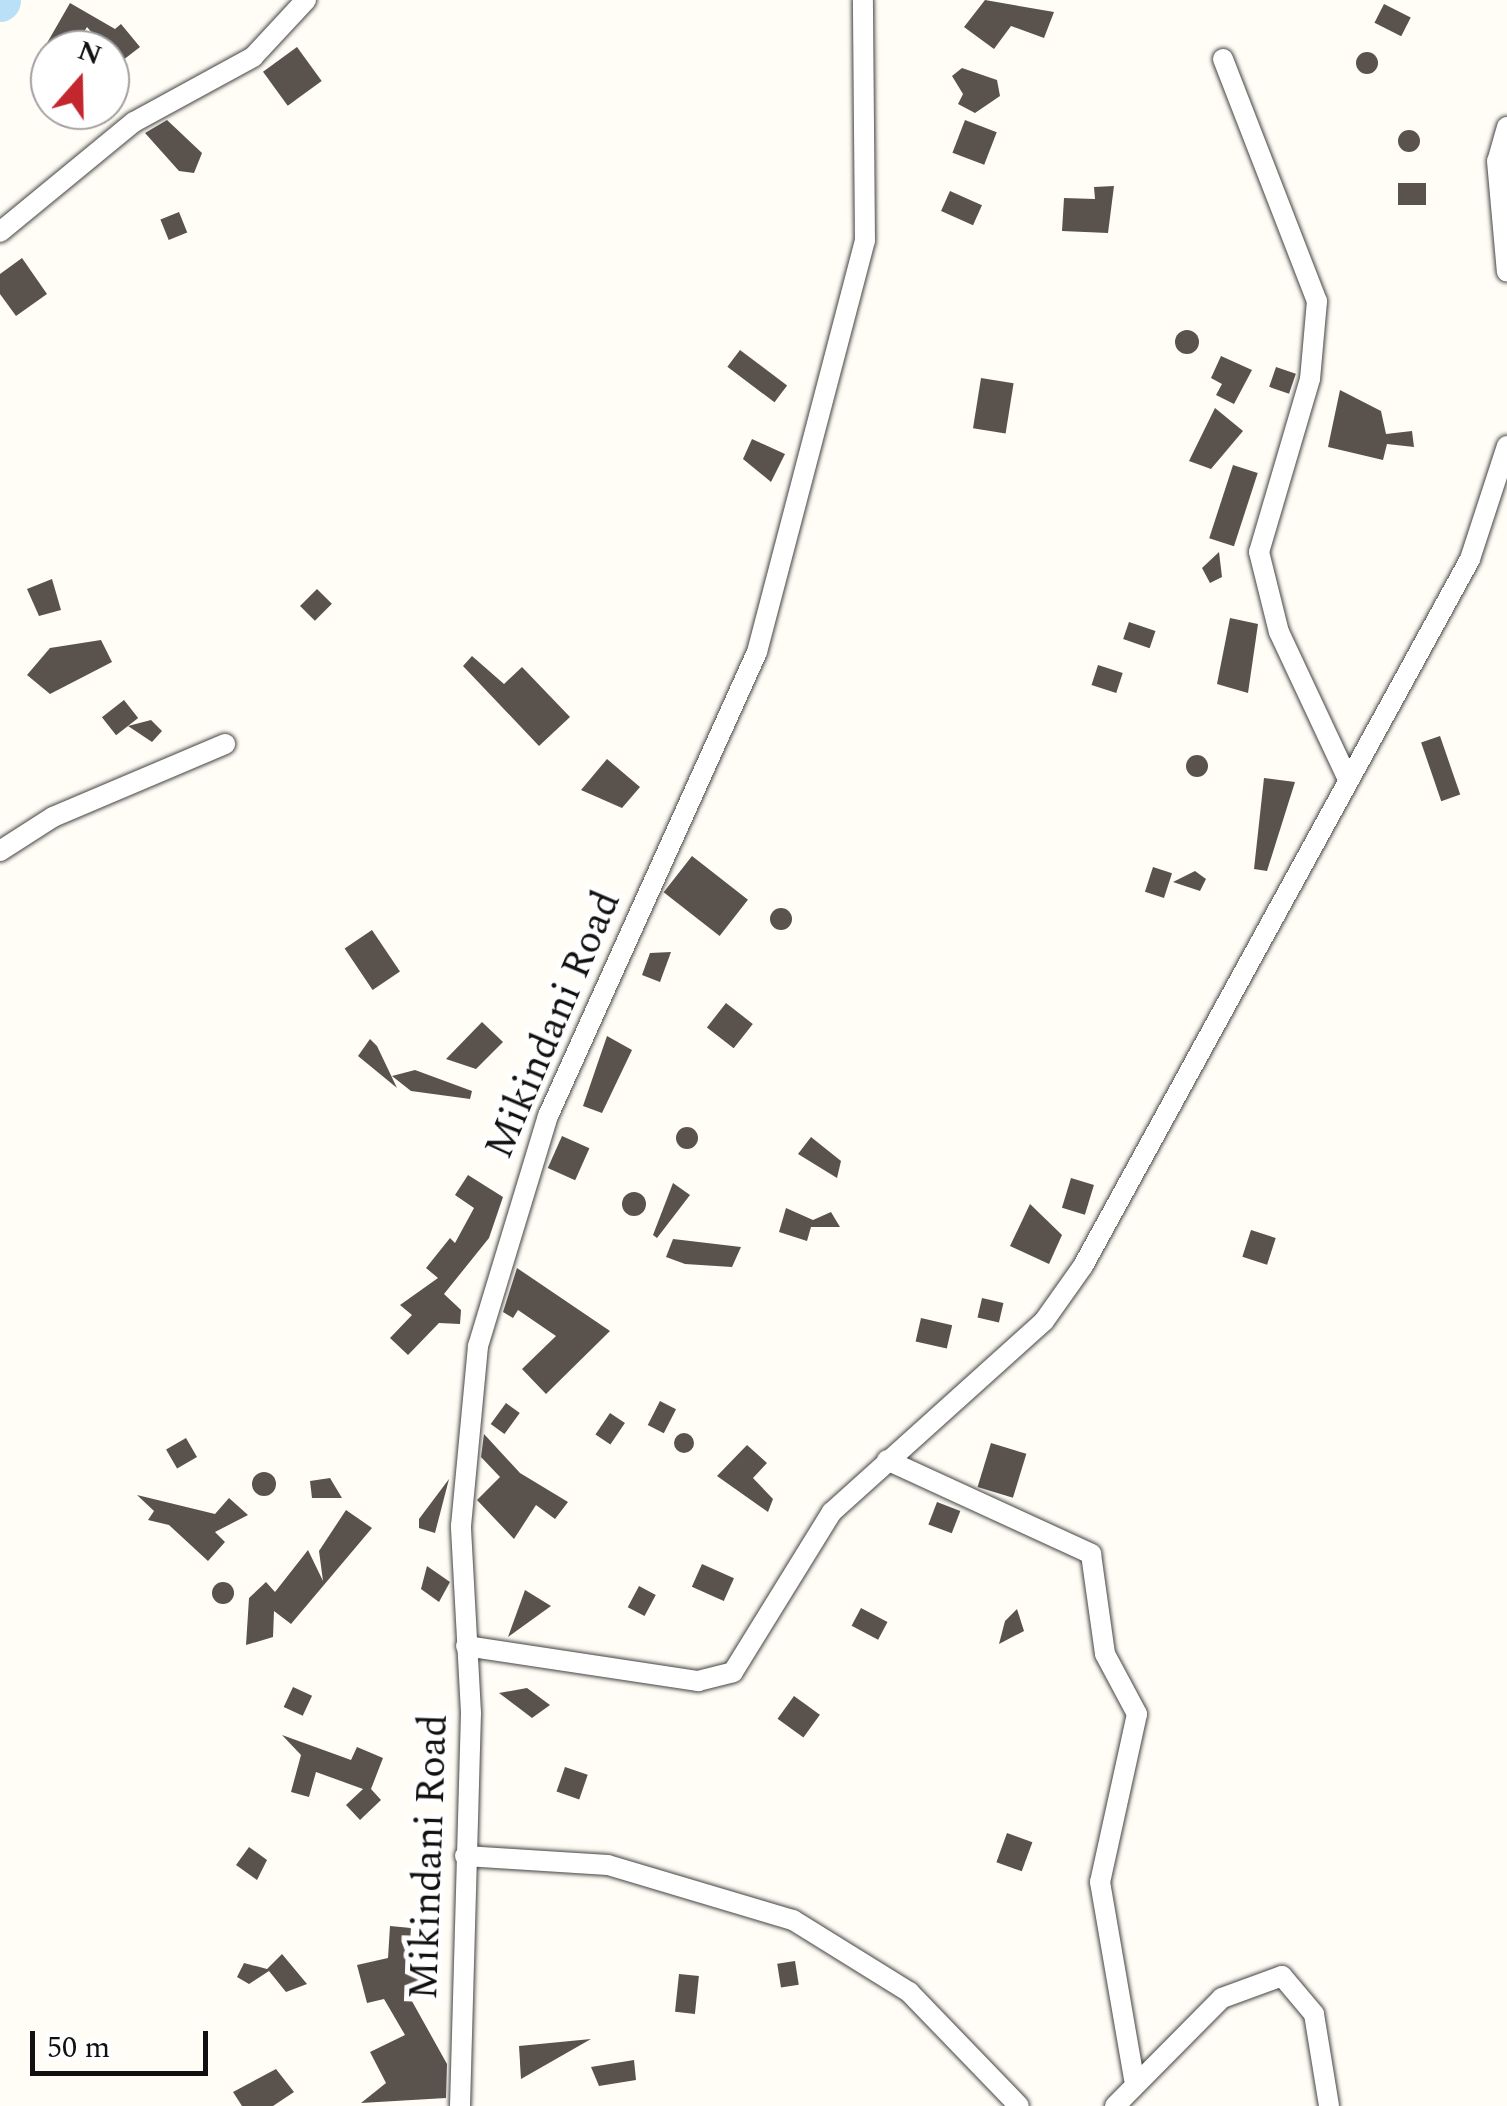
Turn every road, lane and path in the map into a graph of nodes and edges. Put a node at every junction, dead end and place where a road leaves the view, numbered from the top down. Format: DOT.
graph roads {
  1 [pos="306,0"];
  2 [pos="863,0"];
  3 [pos="1223,59"];
  4 [pos="1507,128"];
  5 [pos="0,232"];
  6 [pos="1507,272"];
  7 [pos="1507,446"];
  8 [pos="226,744"];
  9 [pos="1346,775"];
  10 [pos="0,851"];
  11 [pos="887,1460"];
  12 [pos="466,1646"];
  13 [pos="465,1856"];
  14 [pos="1134,2078"];
  15 [pos="460,2106"];
  16 [pos="1018,2106"];
  17 [pos="1115,2106"];
  18 [pos="1329,2106"];
  1 -- 5 [label="street"];
  2 -- 12 [label="street, Mikindani Road"];
  3 -- 9 [label="street"];
  4 -- 6 [label="street"];
  7 -- 9 [label="street"];
  8 -- 10 [label="street"];
  9 -- 11 [label="street"];
  11 -- 12 [label="street"];
  11 -- 14 [label="street"];
  12 -- 13 [label="street, Mikindani Road"];
  13 -- 15 [label="street, Mikindani Road"];
  13 -- 16 [label="street"];
  14 -- 17 [label="street"];
  14 -- 18 [label="street"];
}
